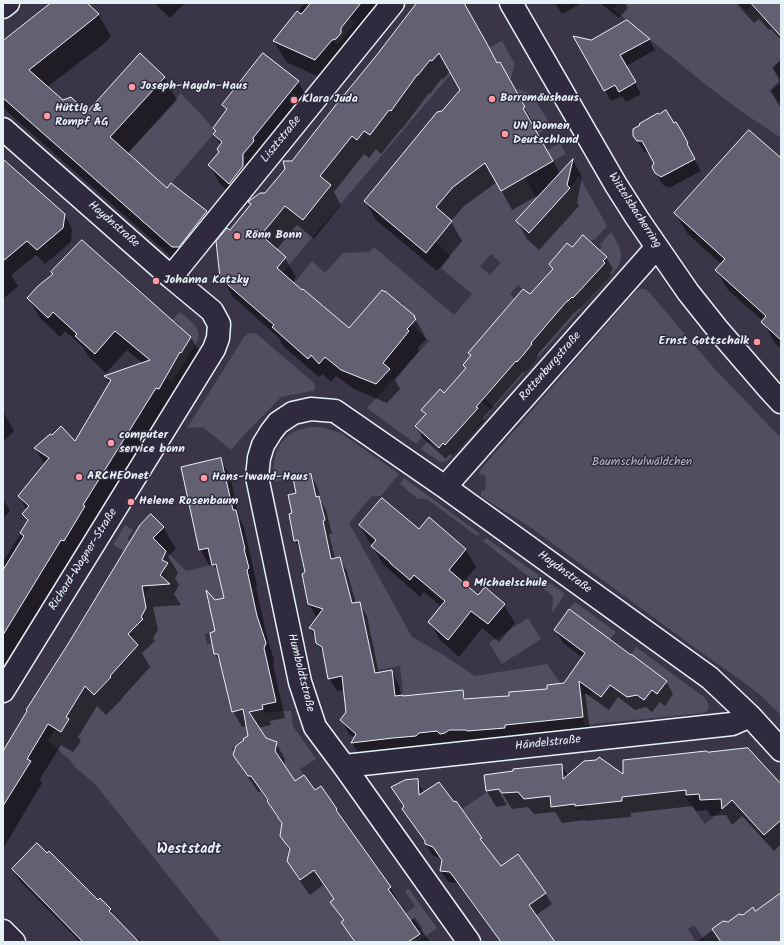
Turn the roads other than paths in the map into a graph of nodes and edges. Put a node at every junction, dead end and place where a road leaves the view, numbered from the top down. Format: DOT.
graph roads {
  1 [pos="8,3"];
  2 [pos="393,3"];
  3 [pos="511,3"];
  4 [pos="3,7"];
  5 [pos="3,129"];
  6 [pos="657,247"];
  7 [pos="171,277"];
  8 [pos="219,324"];
  9 [pos="781,402"];
  10 [pos="335,411"];
  11 [pos="445,488"];
  12 [pos="3,691"];
  13 [pos="750,716"];
  14 [pos="781,750"];
  15 [pos="344,766"];
  16 [pos="3,931"];
  17 [pos="14,942"];
  18 [pos="469,942"];
  1 -- 4 [label="street"];
  2 -- 7 [label="street, Lisztstraße"];
  3 -- 6 [label="street, Wittelsbacherring"];
  5 -- 7 [label="street, Haydnstraße"];
  6 -- 9 [label="street, Wittelsbacherring"];
  6 -- 11 [label="street, Rottenburgstraße"];
  7 -- 8 [label="street, Haydnstraße"];
  8 -- 12 [label="street, Richard-Wagner-Straße"];
  10 -- 11 [label="street, Haydnstraße"];
  10 -- 15 [label="street, Humboldtstraße"];
  11 -- 13 [label="street, Haydnstraße"];
  13 -- 14 [label="street, Haydnstraße"];
  13 -- 15 [label="street, Händelstraße"];
  15 -- 18 [label="street, Humboldtstraße"];
  16 -- 17 [label="street"];
}
